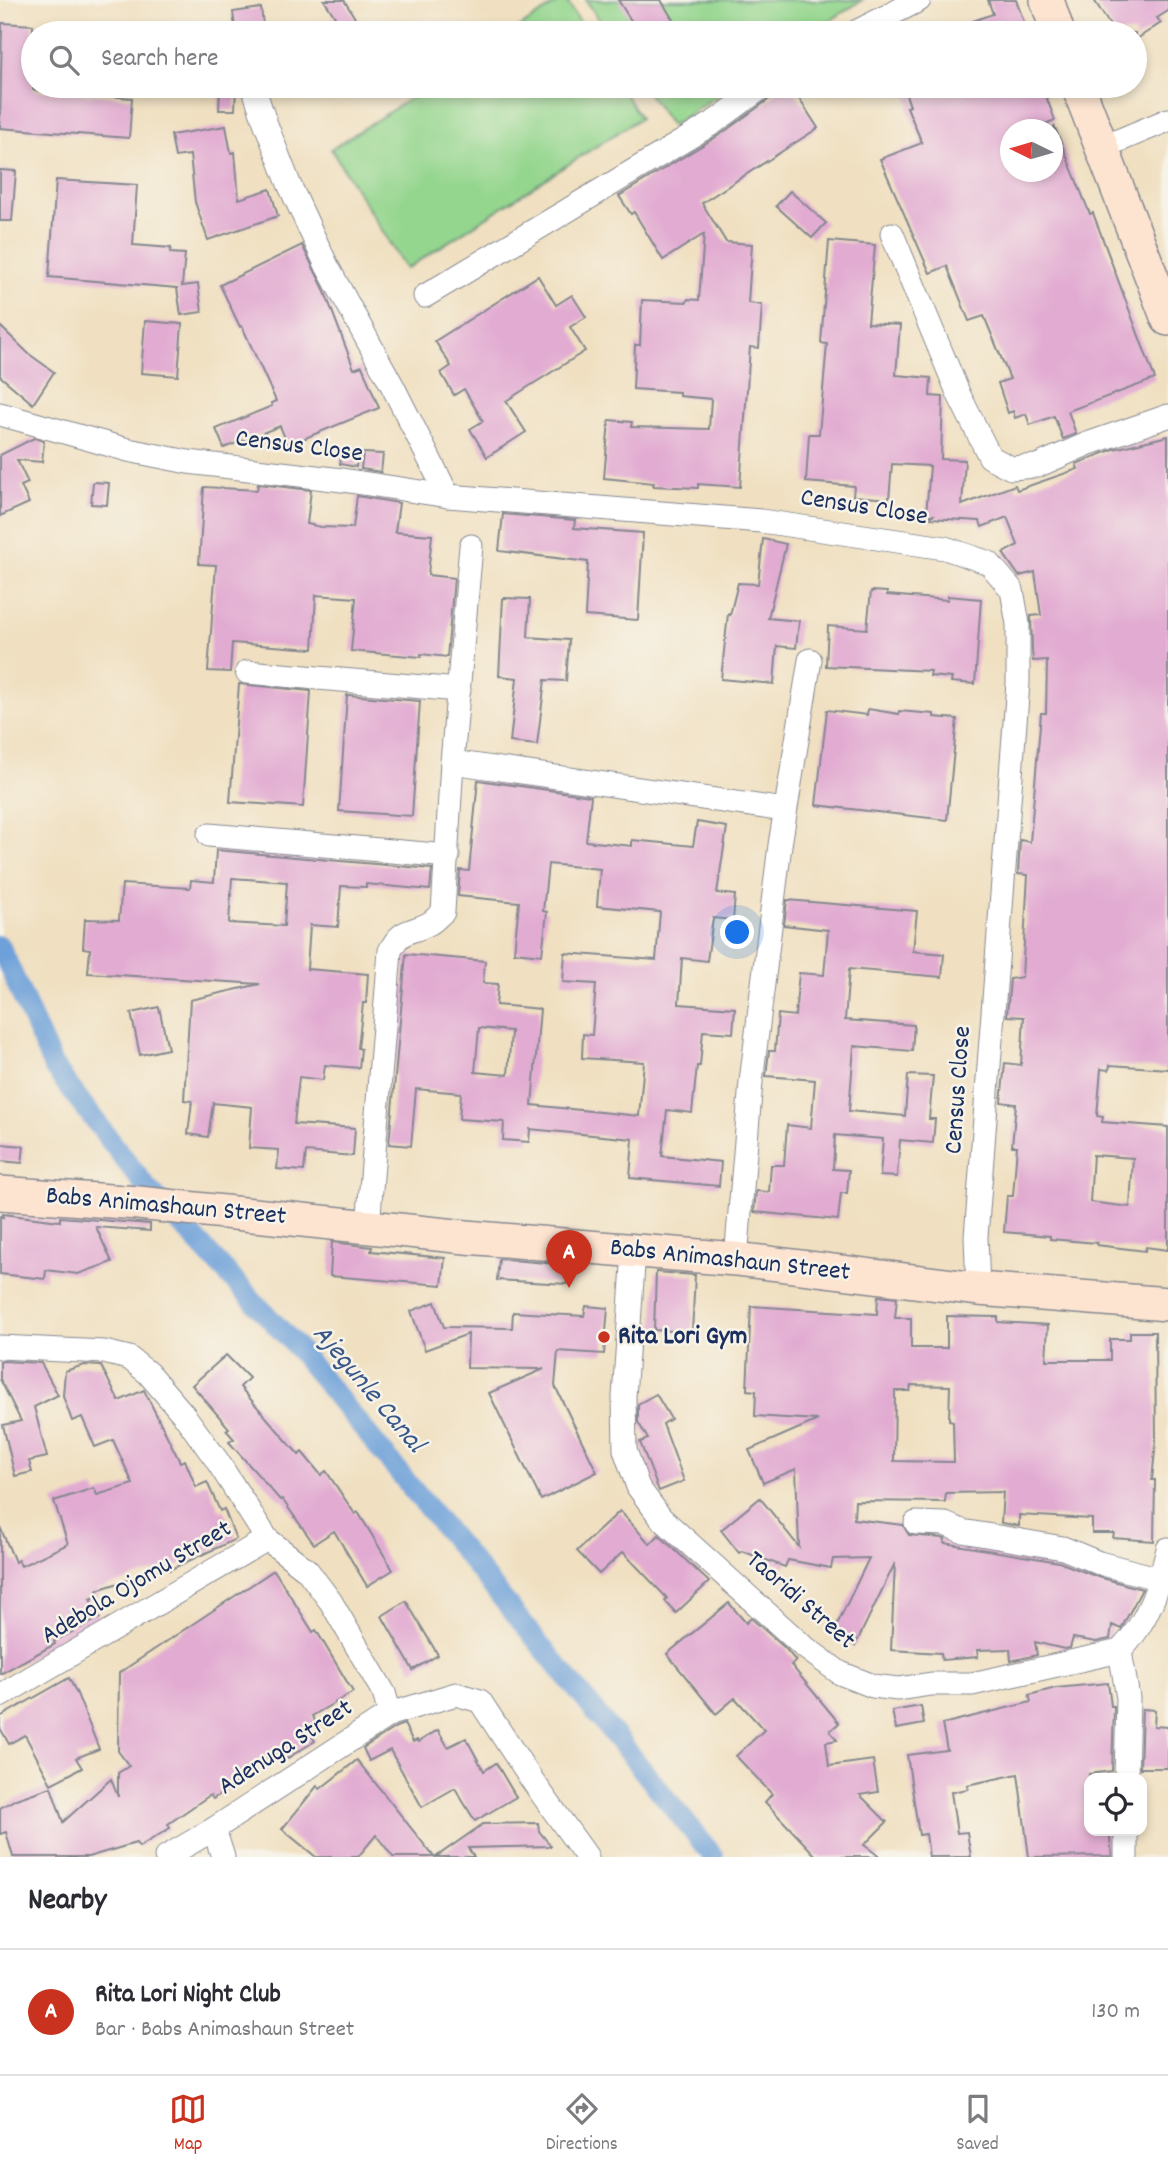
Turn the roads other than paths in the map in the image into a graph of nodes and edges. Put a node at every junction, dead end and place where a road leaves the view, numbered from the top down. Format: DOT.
graph roads {
  1 [pos="919,0"];
  2 [pos="1047,0"];
  3 [pos="878,21"];
  4 [pos="1054,21"];
  5 [pos="258,98"];
  6 [pos="747,98"];
  7 [pos="1082,98"];
  8 [pos="1168,120"];
  9 [pos="1101,148"];
  10 [pos="892,234"];
  11 [pos="425,296"];
  12 [pos="1168,319"];
  13 [pos="0,414"];
  14 [pos="1168,416"];
  15 [pos="448,496"];
  16 [pos="471,546"];
  17 [pos="810,660"];
  18 [pos="247,672"];
  19 [pos="459,690"];
  20 [pos="452,762"];
  21 [pos="785,810"];
  22 [pos="209,835"];
  23 [pos="448,856"];
  24 [pos="0,1193"];
  25 [pos="368,1227"];
  26 [pos="634,1251"];
  27 [pos="736,1259"];
  28 [pos="978,1289"];
  29 [pos="1168,1304"];
  30 [pos="0,1347"];
  31 [pos="916,1523"];
  32 [pos="267,1539"];
  33 [pos="1168,1549"];
  34 [pos="1164,1580"];
  35 [pos="1119,1651"];
  36 [pos="0,1696"];
  37 [pos="390,1714"];
  38 [pos="1126,1773"];
  39 [pos="214,1829"];
  40 [pos="1126,1836"];
  41 [pos="166,1857"];
  42 [pos="223,1857"];
  43 [pos="587,1857"];
  44 [pos="1126,1857"];
  1 -- 3 [label="street"];
  2 -- 4 [label="main road"];
  5 -- 15 [label="street"];
  6 -- 11 [label="street"];
  7 -- 9 [label="main road"];
  8 -- 9 [label="street"];
  9 -- 12 [label="main road"];
  10 -- 14 [label="street"];
  13 -- 15 [label="street, Census Close"];
  15 -- 28 [label="street, Census Close"];
  16 -- 19 [label="street"];
  17 -- 21 [label="street"];
  18 -- 19 [label="street"];
  19 -- 20 [label="street"];
  20 -- 21 [label="street"];
  20 -- 23 [label="street"];
  21 -- 27 [label="street"];
  22 -- 23 [label="street"];
  23 -- 25 [label="street"];
  24 -- 25 [label="main road, Babs Animashaun Street"];
  25 -- 26 [label="main road, Babs Animashaun Street"];
  26 -- 27 [label="main road, Babs Animashaun Street"];
  26 -- 35 [label="street, Taoridi Street"];
  27 -- 28 [label="main road, Babs Animashaun Street"];
  28 -- 29 [label="main road, Babs Animashaun Street"];
  30 -- 32 [label="street"];
  31 -- 34 [label="street"];
  32 -- 36 [label="street, Adebola Ojomu Street"];
  32 -- 37 [label="street"];
  33 -- 34 [label="street"];
  34 -- 35 [label="street"];
  35 -- 38 [label="street"];
  37 -- 39 [label="street, Adenuga Street"];
  37 -- 43 [label="street, Adenuga Street"];
  39 -- 41 [label="street, Adenuga Street"];
  39 -- 42 [label="street"];
  40 -- 44 [label="street"];
}
